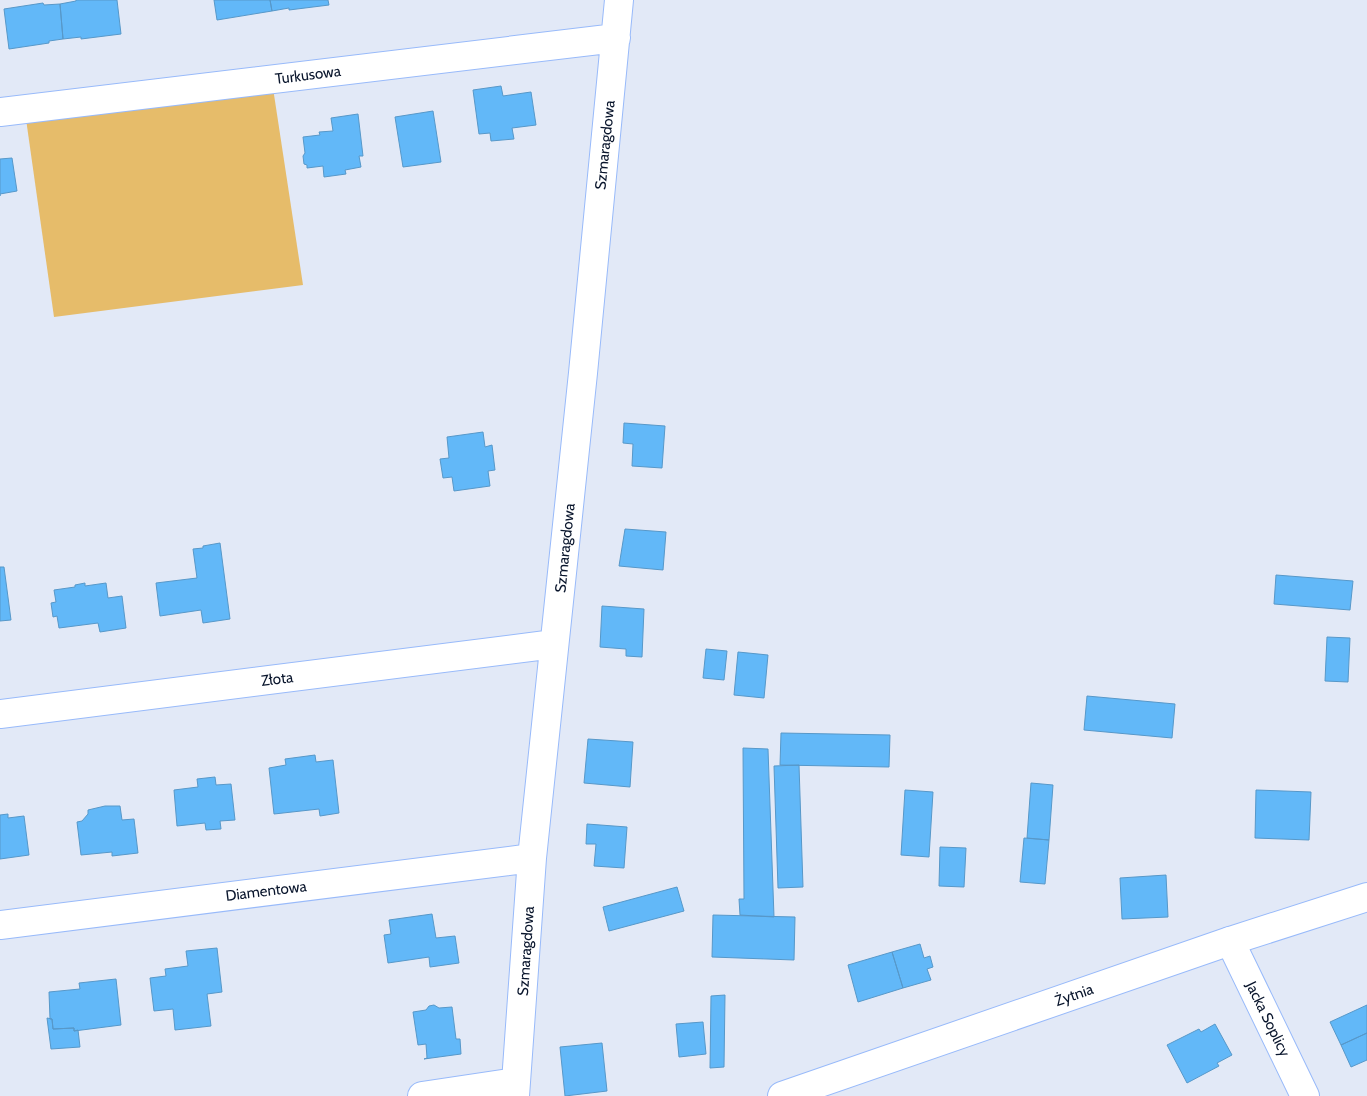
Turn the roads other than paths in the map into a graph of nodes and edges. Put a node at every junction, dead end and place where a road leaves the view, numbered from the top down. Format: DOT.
graph roads {
  1 [pos="619,0"];
  2 [pos="616,38"];
  3 [pos="0,112"];
  4 [pos="554,644"];
  5 [pos="0,714"];
  6 [pos="532,858"];
  7 [pos="1367,897"];
  8 [pos="0,925"];
  9 [pos="1230,941"];
  10 [pos="516,1089"];
  11 [pos="422,1096"];
  12 [pos="782,1096"];
  13 [pos="1305,1096"];
  1 -- 2 [label="street, Szmaragdowa"];
  2 -- 3 [label="street, Turkusowa"];
  2 -- 4 [label="street, Szmaragdowa"];
  4 -- 5 [label="street, Złota"];
  4 -- 6 [label="street, Szmaragdowa"];
  6 -- 8 [label="street, Diamentowa"];
  6 -- 10 [label="street, Szmaragdowa"];
  7 -- 9 [label="street, Żytnia"];
  9 -- 12 [label="street, Żytnia"];
  9 -- 13 [label="street, Jacka Soplicy"];
  10 -- 11 [label="street"];
}
